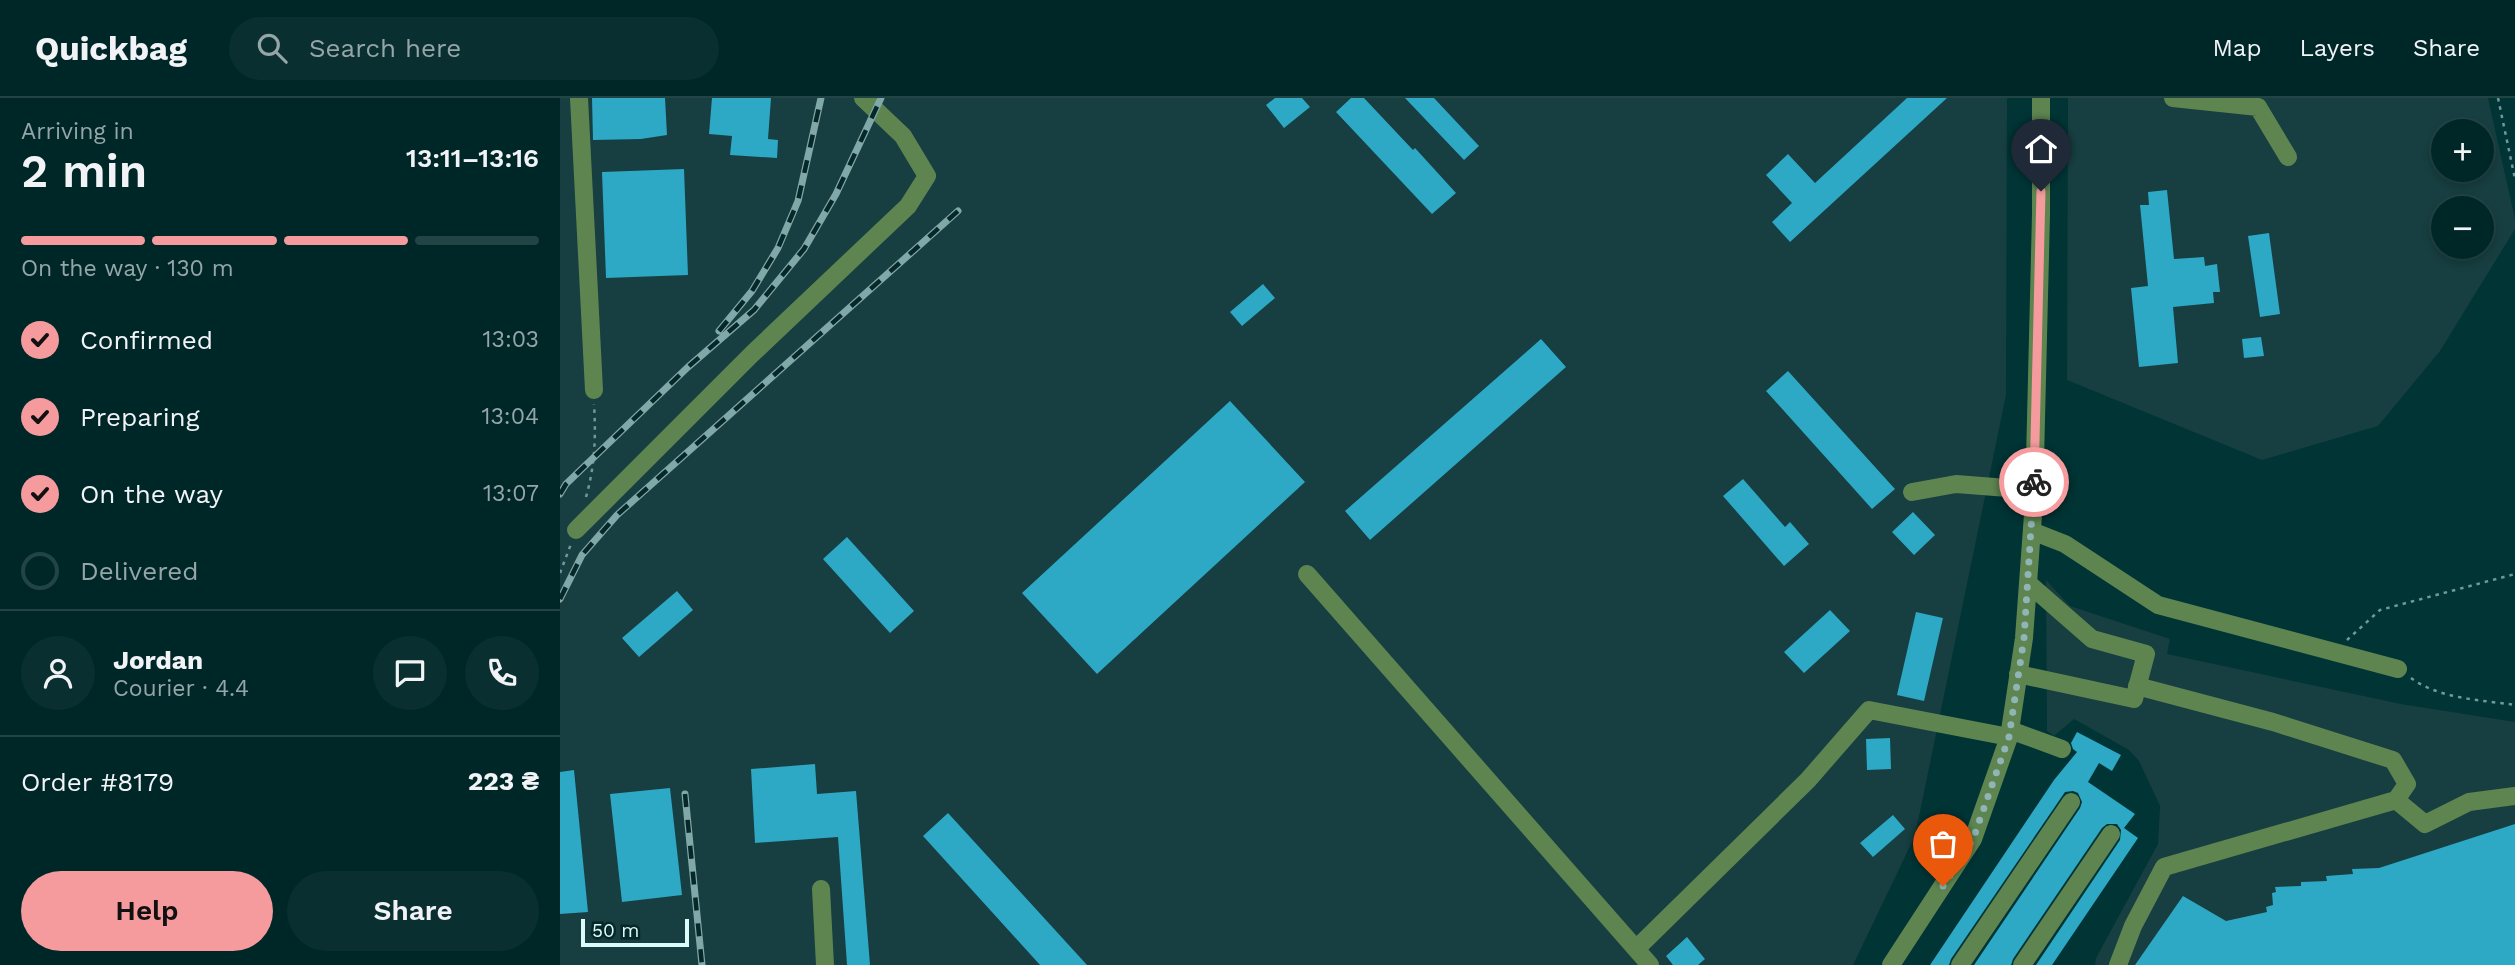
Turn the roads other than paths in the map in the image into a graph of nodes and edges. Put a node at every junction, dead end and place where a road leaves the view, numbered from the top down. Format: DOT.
graph roads {
  1 [pos="579,98"];
  2 [pos="863,98"];
  3 [pos="2041,98"];
  4 [pos="2173,98"];
  5 [pos="2288,157"];
  6 [pos="594,390"];
  7 [pos="2034,489"];
  8 [pos="1913,492"];
  9 [pos="576,530"];
  10 [pos="2032,531"];
  11 [pos="1307,574"];
  12 [pos="2028,583"];
  13 [pos="2398,669"];
  14 [pos="2018,674"];
  15 [pos="2137,686"];
  16 [pos="2009,734"];
  17 [pos="2062,749"];
  18 [pos="2515,796"];
  19 [pos="2396,800"];
  20 [pos="2071,802"];
  21 [pos="2111,834"];
  22 [pos="821,889"];
  23 [pos="1636,949"];
  24 [pos="1898,962"];
  25 [pos="825,965"];
  26 [pos="1650,965"];
  27 [pos="1960,965"];
  28 [pos="2022,965"];
  29 [pos="2118,965"];
  1 -- 6 [label="street"];
  2 -- 9 [label="street"];
  3 -- 7 [label="street"];
  4 -- 5 [label="street"];
  7 -- 8 [label="street"];
  7 -- 10 [label="street"];
  10 -- 12 [label="street"];
  10 -- 13 [label="street"];
  11 -- 23 [label="street"];
  12 -- 14 [label="street"];
  12 -- 15 [label="street"];
  14 -- 15 [label="street"];
  14 -- 16 [label="street"];
  15 -- 19 [label="street"];
  16 -- 17 [label="street"];
  16 -- 23 [label="street"];
  16 -- 24 [label="street"];
  18 -- 19 [label="street"];
  19 -- 29 [label="street"];
  20 -- 27 [label="street"];
  21 -- 28 [label="street"];
  22 -- 25 [label="street"];
  23 -- 26 [label="street"];
}
